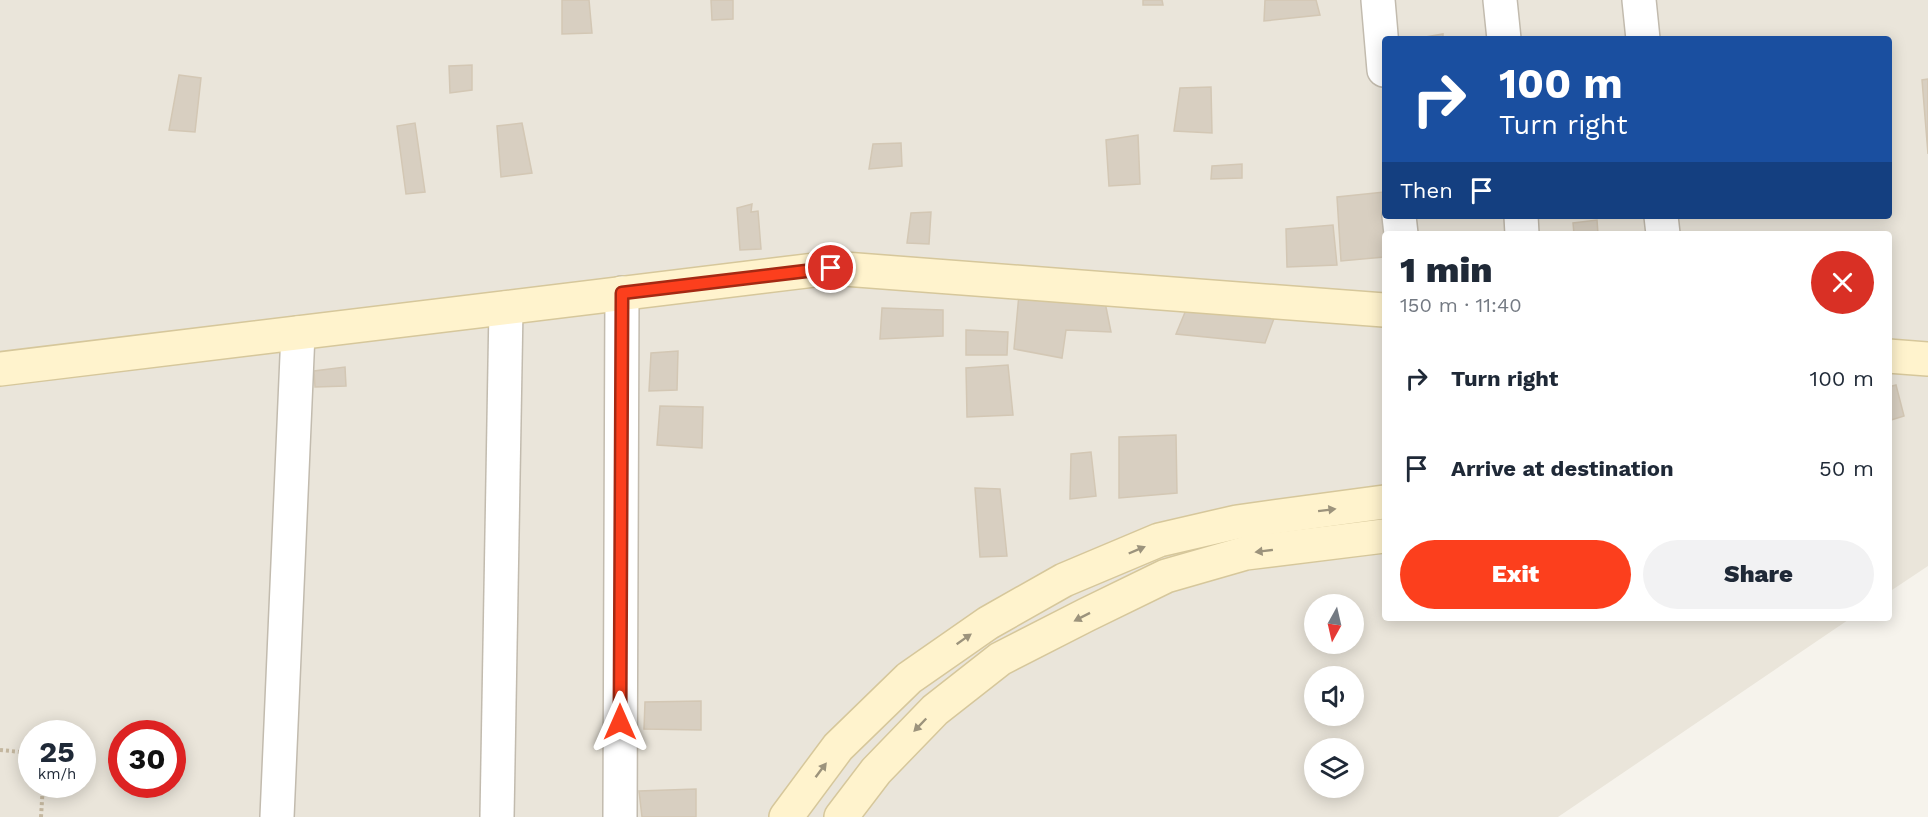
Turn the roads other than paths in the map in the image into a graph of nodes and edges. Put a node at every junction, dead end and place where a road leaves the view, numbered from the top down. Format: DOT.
graph roads {
  1 [pos="1378,0"];
  2 [pos="1500,0"];
  3 [pos="1639,0"];
  4 [pos="1504,36"];
  5 [pos="1643,36"];
  6 [pos="1382,47"];
  7 [pos="622,293"];
  8 [pos="506,308"];
  9 [pos="1382,310"];
  10 [pos="298,333"];
  11 [pos="0,369"];
  12 [pos="1382,502"];
  13 [pos="1382,536"];
  14 [pos="277,817"];
  15 [pos="497,817"];
  16 [pos="620,817"];
  17 [pos="786,817"];
  18 [pos="841,817"];
  1 -- 6 [label="street"];
  2 -- 4 [label="street"];
  3 -- 5 [label="street"];
  7 -- 8 [label="street"];
  7 -- 9 [label="street"];
  7 -- 16 [label="street"];
  8 -- 10 [label="street"];
  8 -- 15 [label="street"];
  10 -- 11 [label="street"];
  10 -- 14 [label="street"];
  17 -- 12 [label="street, one-way"];
  13 -- 18 [label="street, one-way"];
}
